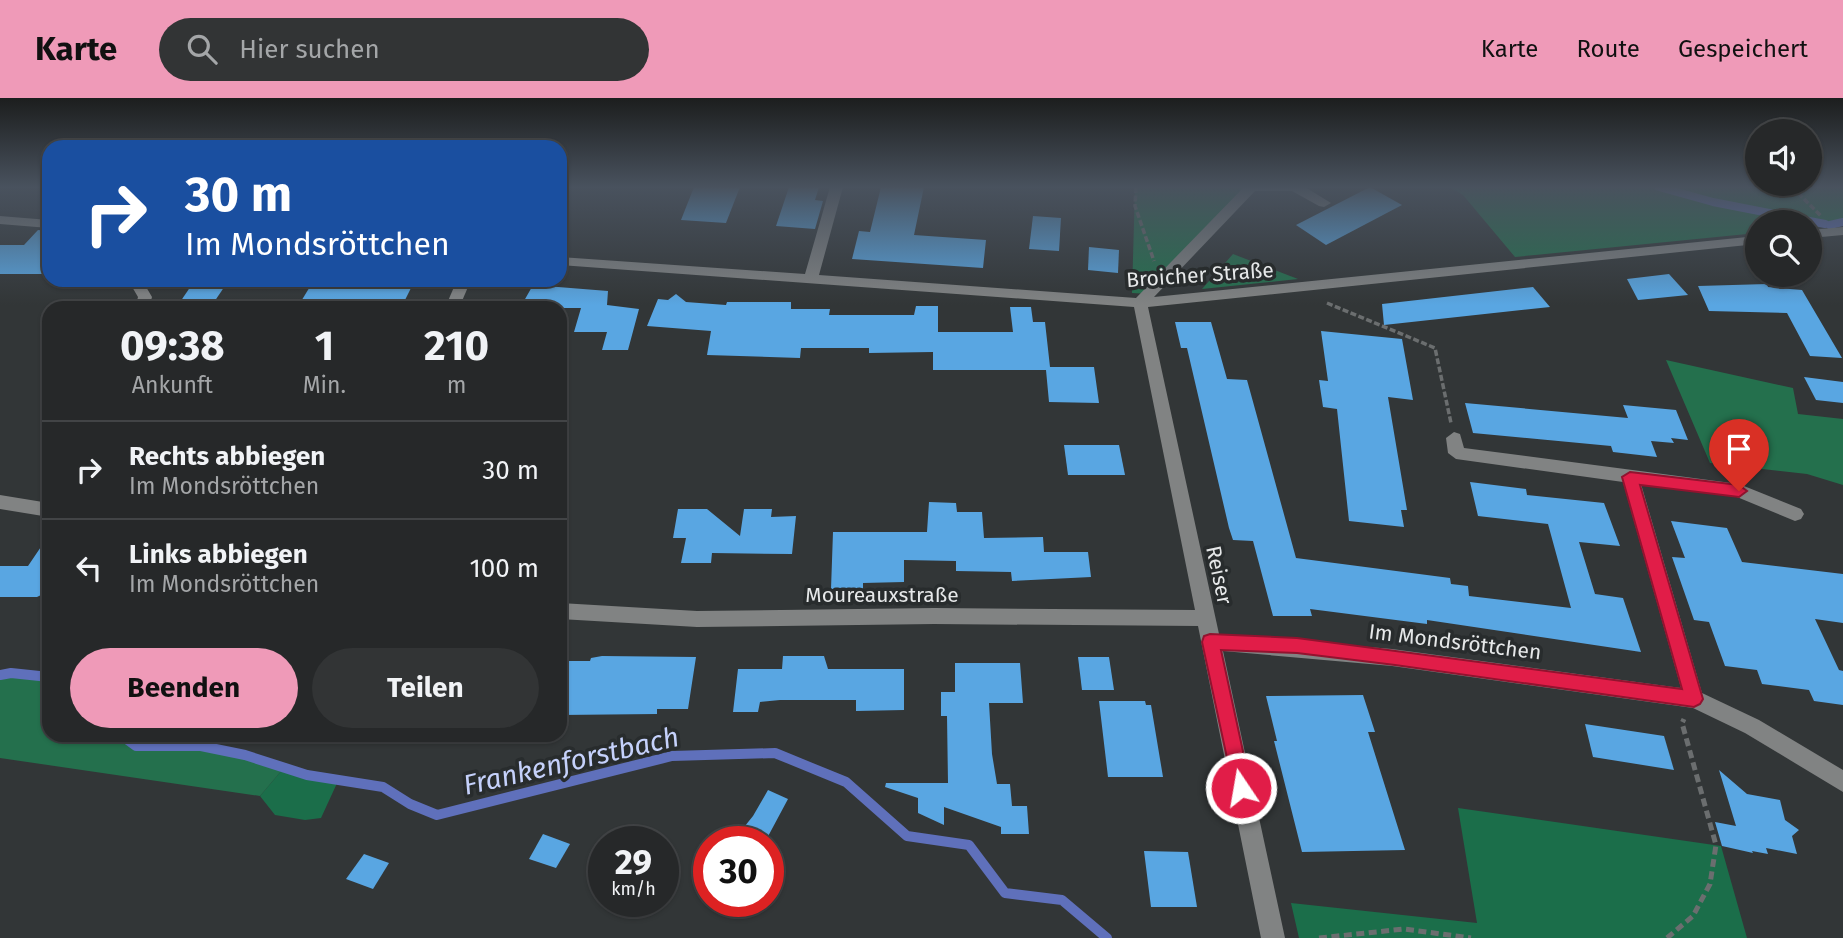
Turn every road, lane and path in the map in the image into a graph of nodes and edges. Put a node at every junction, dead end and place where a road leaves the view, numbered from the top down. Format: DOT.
graph roads {
  1 [pos="826,226"];
  2 [pos="1142,226"];
  3 [pos="1214,226"];
  4 [pos="1745,241"];
  5 [pos="567,262"];
  6 [pos="811,279"];
  7 [pos="1162,282"];
  8 [pos="1292,289"];
  9 [pos="1140,303"];
  10 [pos="1454,438"];
  11 [pos="1630,477"];
  12 [pos="0,502"];
  13 [pos="42,508"];
  14 [pos="1795,514"];
  15 [pos="567,611"];
  16 [pos="1205,618"];
  17 [pos="1210,642"];
  18 [pos="1694,699"];
  19 [pos="1843,782"];
  20 [pos="1273,938"];
  21 [pos="1319,938"];
  22 [pos="1471,938"];
  23 [pos="1667,938"];
  1 -- 6 [label="street"];
  2 -- 7 [label="path"];
  3 -- 7 [label="street"];
  4 -- 8 [label="street, Broicher Straße"];
  5 -- 6 [label="street, Broicher Straße"];
  6 -- 9 [label="street, Broicher Straße"];
  7 -- 9 [label="street"];
  8 -- 9 [label="street, Broicher Straße"];
  8 -- 10 [label="path"];
  9 -- 16 [label="street, Reiser"];
  10 -- 11 [label="street"];
  11 -- 14 [label="street"];
  11 -- 18 [label="street"];
  12 -- 13 [label="street"];
  15 -- 16 [label="street, Moureauxstraße"];
  16 -- 17 [label="street, Reiser"];
  17 -- 18 [label="street, Im Mondsröttchen"];
  17 -- 20 [label="street, Reiser"];
  18 -- 19 [label="street, Im Mondsröttchen"];
  18 -- 23 [label="path"];
  21 -- 22 [label="path"];
}
